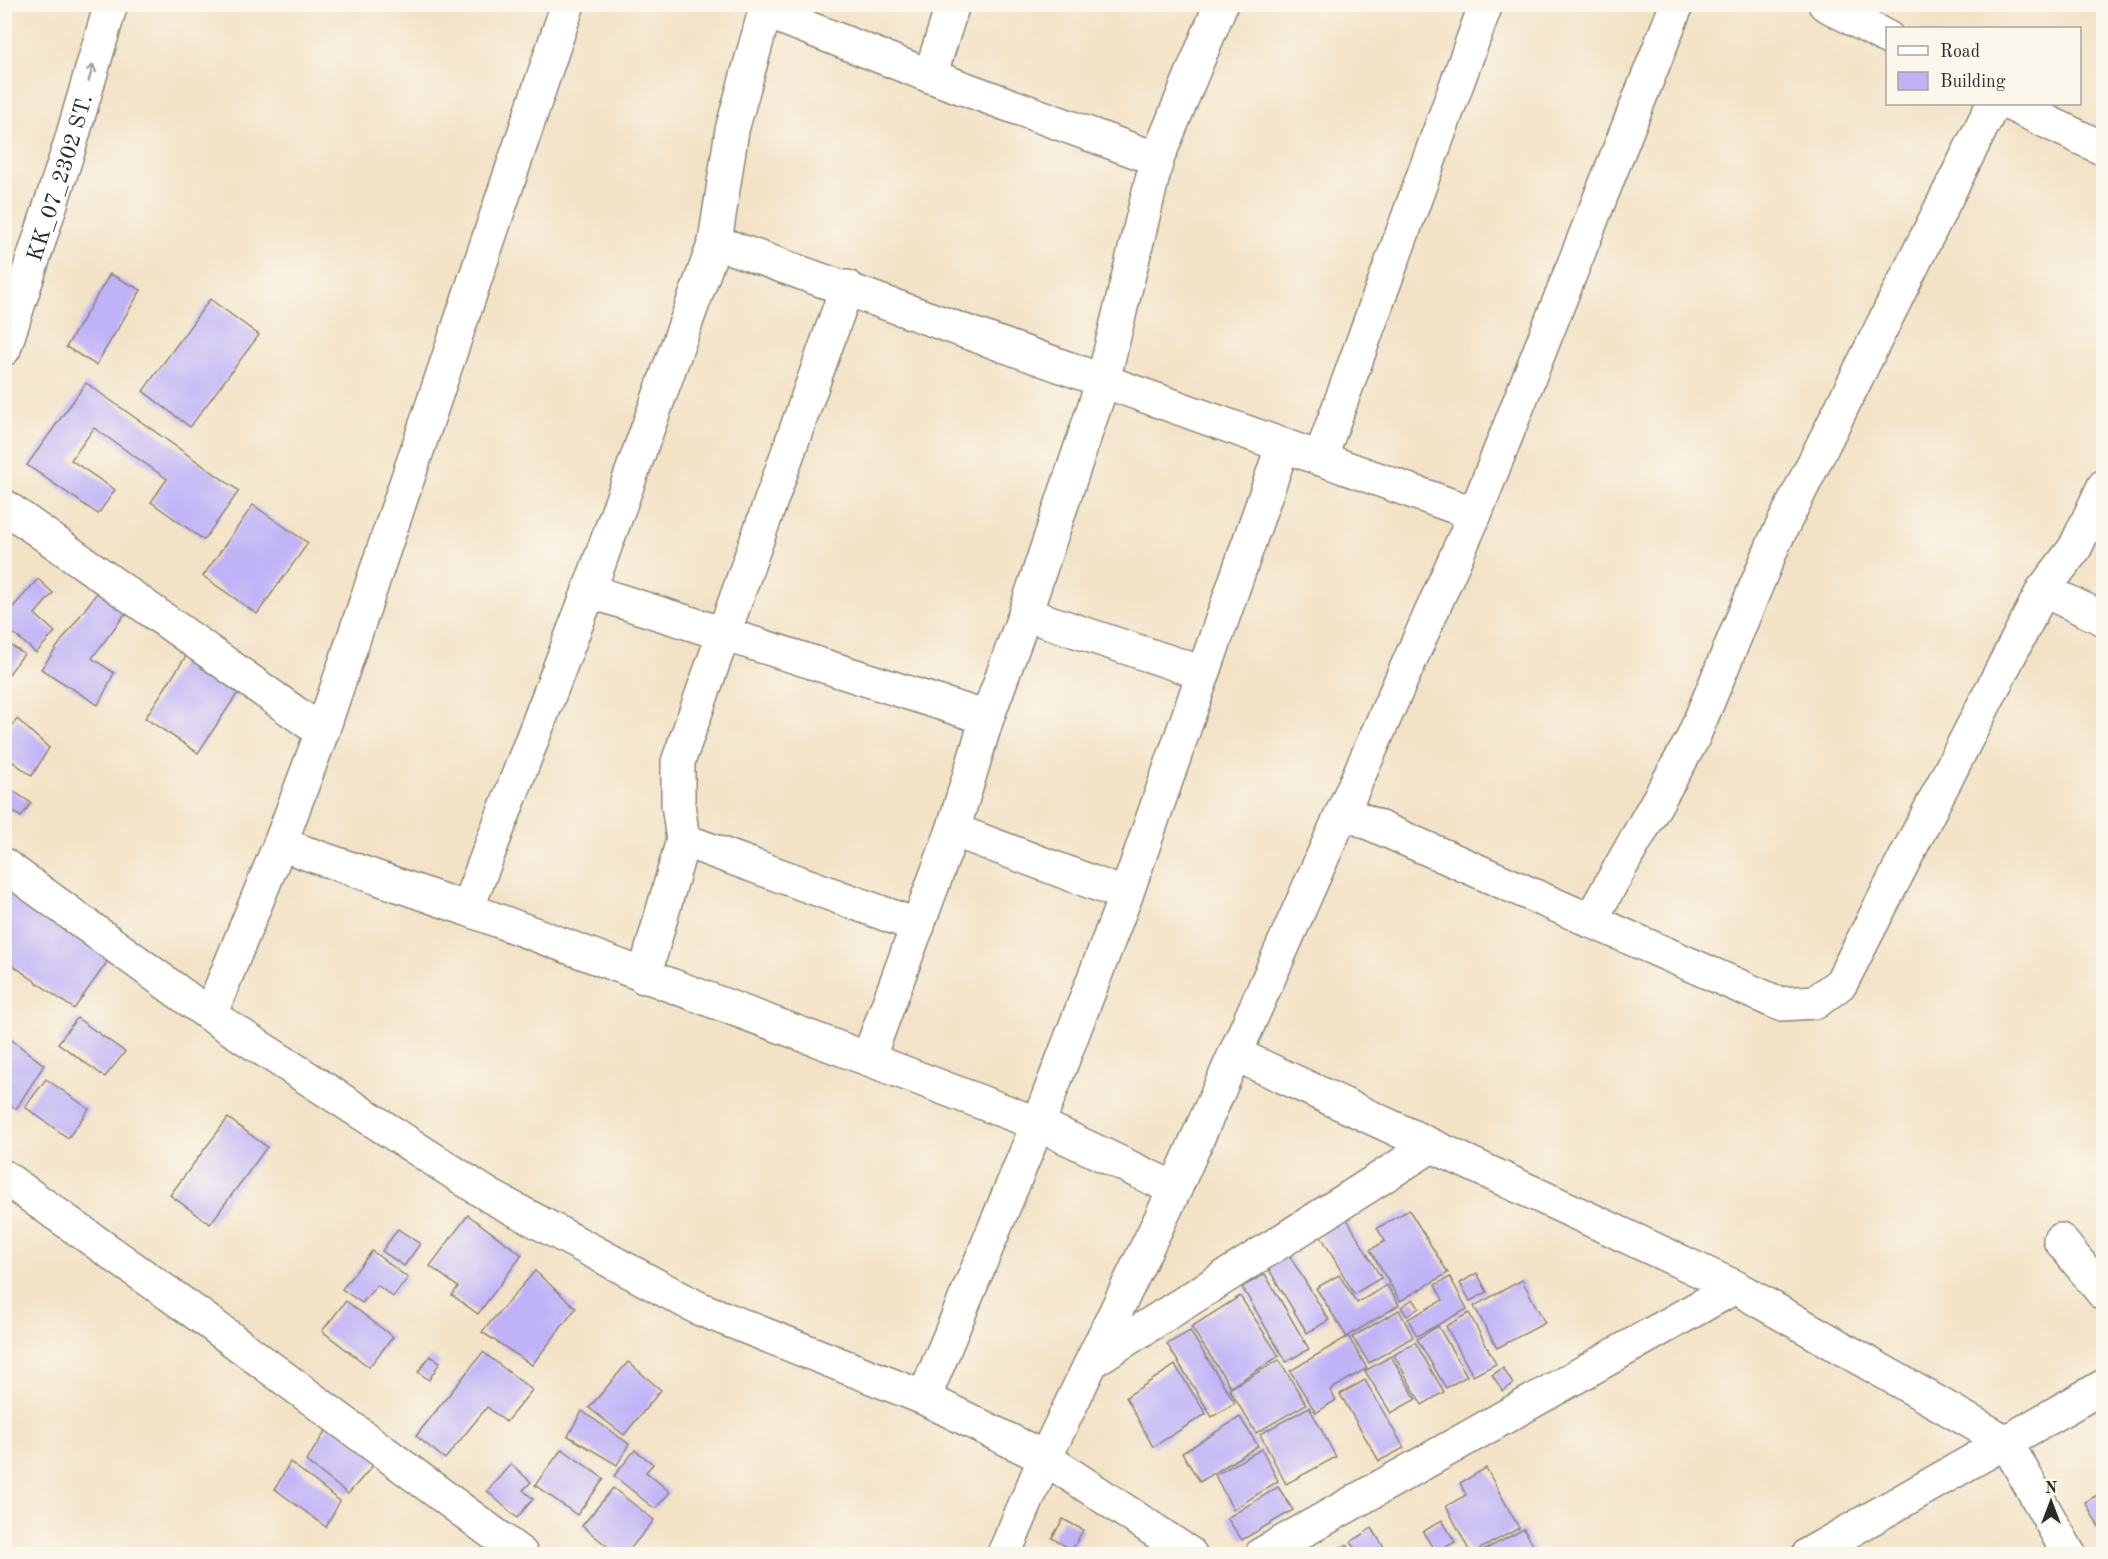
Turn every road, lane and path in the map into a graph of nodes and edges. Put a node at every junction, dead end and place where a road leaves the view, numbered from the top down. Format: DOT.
graph roads {
  1 [pos="111,4"];
  2 [pos="568,4"];
  3 [pos="953,4"];
  4 [pos="1221,4"];
  5 [pos="1486,4"];
  6 [pos="1677,4"];
  7 [pos="1825,4"];
  8 [pos="766,8"];
  9 [pos="1886,37"];
  10 [pos="930,76"];
  11 [pos="1993,105"];
  12 [pos="2012,105"];
  13 [pos="2103,149"];
  14 [pos="1157,159"];
  15 [pos="715,242"];
  16 [pos="847,287"];
  17 [pos="4,349"];
  18 [pos="1103,381"];
  19 [pos="1282,445"];
  20 [pos="1320,459"];
  21 [pos="2103,486"];
  22 [pos="4,506"];
  23 [pos="1475,514"];
  24 [pos="2043,590"];
  25 [pos="589,591"];
  26 [pos="1025,614"];
  27 [pos="2103,619"];
  28 [pos="725,632"];
  29 [pos="1203,673"];
  30 [pos="987,718"];
  31 [pos="322,732"];
  32 [pos="1344,812"];
  33 [pos="953,830"];
  34 [pos="683,840"];
  35 [pos="280,844"];
  36 [pos="4,865"];
  37 [pos="1126,894"];
  38 [pos="467,909"];
  39 [pos="1590,921"];
  40 [pos="918,926"];
  41 [pos="644,977"];
  42 [pos="210,1015"];
  43 [pos="1235,1054"];
  44 [pos="868,1059"];
  45 [pos="1038,1124"];
  46 [pos="1431,1146"];
  47 [pos="4,1177"];
  48 [pos="1175,1189"];
  49 [pos="2060,1240"];
  50 [pos="1735,1287"];
  51 [pos="2103,1294"];
  52 [pos="1095,1360"];
  53 [pos="2103,1386"];
  54 [pos="924,1398"];
  55 [pos="2006,1442"];
  56 [pos="1045,1458"];
  57 [pos="521,1554"];
  58 [pos="1004,1554"];
  59 [pos="1190,1554"];
  60 [pos="1262,1554"];
  61 [pos="1809,1554"];
  62 [pos="2069,1554"];
  17 -- 1 [label="street, KK_07_2302 ST., one-way"];
  2 -- 31 [label="street"];
  3 -- 10 [label="street"];
  4 -- 14 [label="street"];
  5 -- 20 [label="street"];
  6 -- 23 [label="street"];
  7 -- 9 [label="street"];
  8 -- 10 [label="street"];
  8 -- 15 [label="street"];
  10 -- 14 [label="street"];
  11 -- 39 [label="street"];
  12 -- 13 [label="street"];
  14 -- 18 [label="street"];
  15 -- 16 [label="street"];
  15 -- 25 [label="street"];
  16 -- 18 [label="street"];
  16 -- 28 [label="street"];
  18 -- 19 [label="street"];
  18 -- 26 [label="street"];
  19 -- 20 [label="street"];
  19 -- 29 [label="street"];
  20 -- 23 [label="street"];
  21 -- 24 [label="street"];
  22 -- 31 [label="street"];
  23 -- 32 [label="street"];
  24 -- 27 [label="street"];
  24 -- 39 [label="street"];
  25 -- 28 [label="street"];
  25 -- 38 [label="street"];
  26 -- 29 [label="street"];
  26 -- 30 [label="street"];
  28 -- 30 [label="street"];
  28 -- 34 [label="street"];
  29 -- 37 [label="street"];
  30 -- 33 [label="street"];
  31 -- 35 [label="street"];
  32 -- 39 [label="street"];
  32 -- 43 [label="street"];
  33 -- 37 [label="street"];
  33 -- 40 [label="street"];
  34 -- 40 [label="street"];
  34 -- 41 [label="street"];
  35 -- 38 [label="street"];
  35 -- 42 [label="street"];
  36 -- 42 [label="street"];
  37 -- 45 [label="street"];
  38 -- 41 [label="street"];
  40 -- 44 [label="street"];
  41 -- 44 [label="street"];
  42 -- 54 [label="street"];
  43 -- 46 [label="street"];
  43 -- 48 [label="street"];
  44 -- 45 [label="street"];
  45 -- 48 [label="street"];
  45 -- 54 [label="street"];
  46 -- 50 [label="street"];
  46 -- 52 [label="street"];
  47 -- 57 [label="street"];
  48 -- 52 [label="street"];
  49 -- 51 [label="street"];
  50 -- 55 [label="street"];
  50 -- 60 [label="street"];
  52 -- 56 [label="street"];
  53 -- 55 [label="street"];
  54 -- 56 [label="street"];
  55 -- 61 [label="street"];
  55 -- 62 [label="street"];
  56 -- 58 [label="street"];
  56 -- 59 [label="street"];
}
